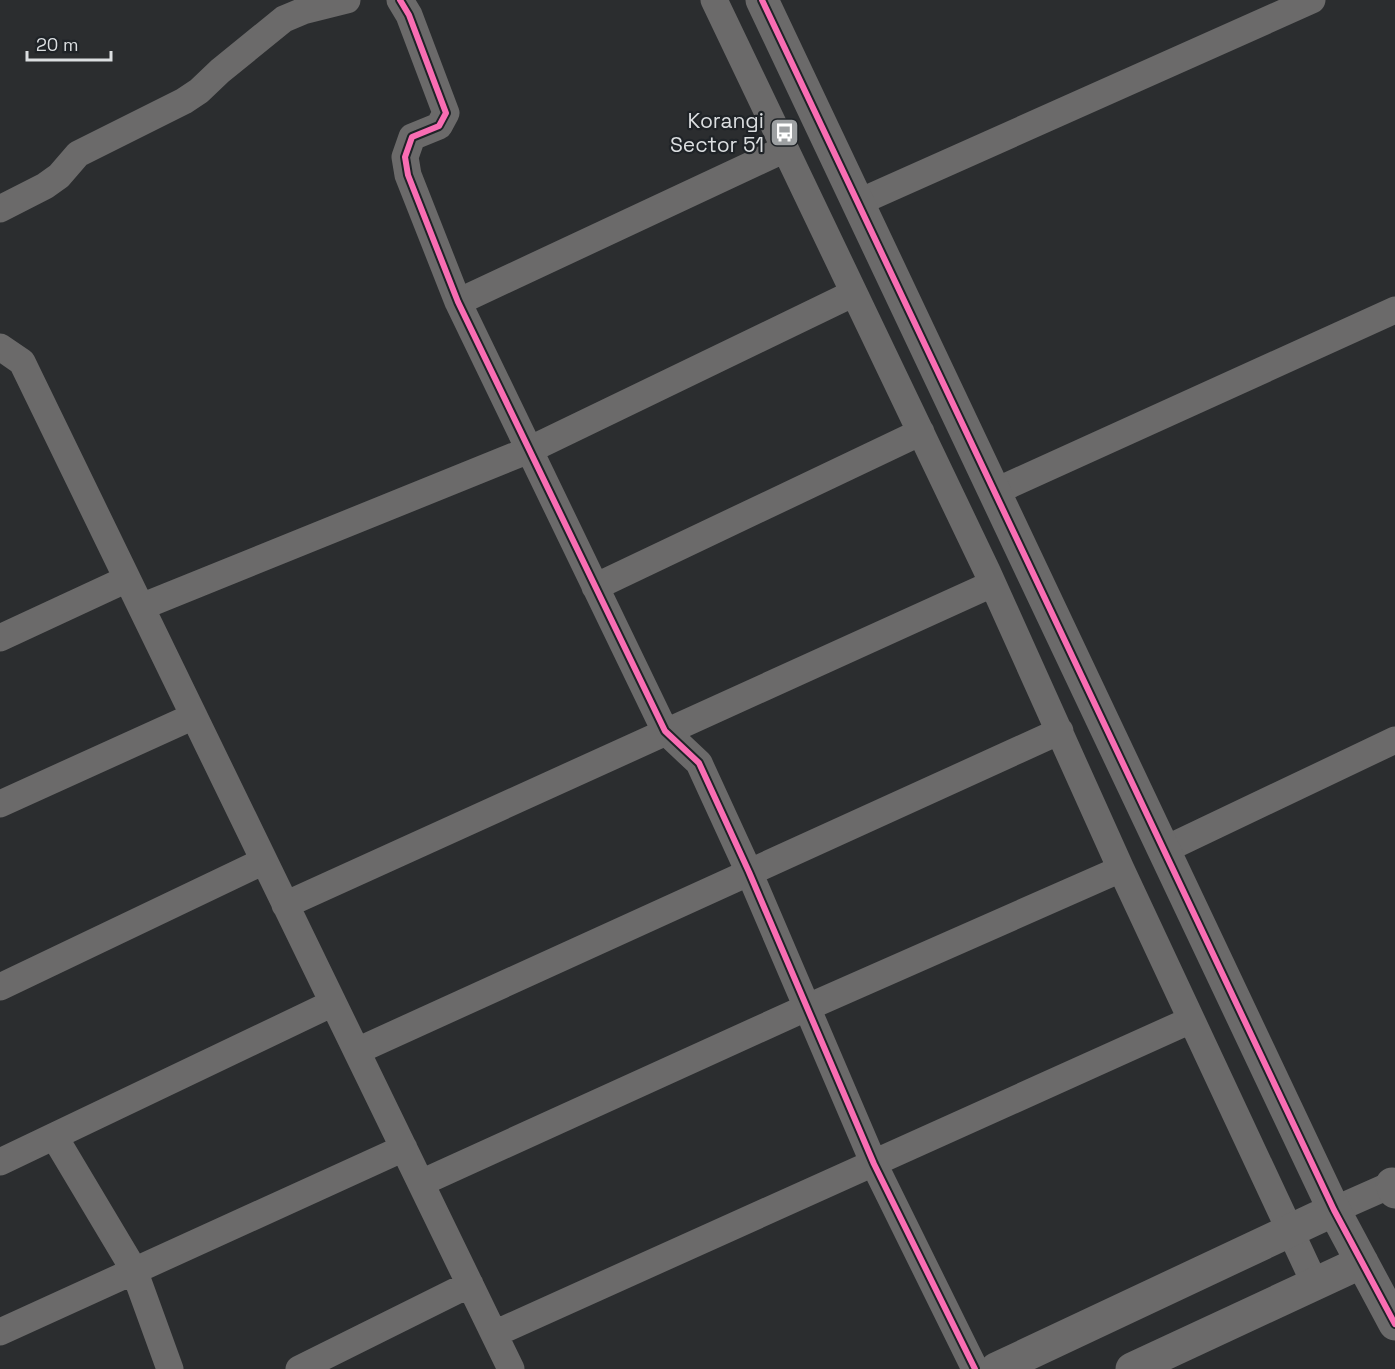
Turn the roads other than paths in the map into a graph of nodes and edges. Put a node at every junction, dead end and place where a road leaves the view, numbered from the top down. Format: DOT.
graph roads {
  1 [pos="347,0"];
  2 [pos="400,0"];
  3 [pos="714,0"];
  4 [pos="762,0"];
  5 [pos="1312,0"];
  6 [pos="785,149"];
  7 [pos="857,203"];
  8 [pos="0,209"];
  9 [pos="854,293"];
  10 [pos="458,302"];
  11 [pos="1395,310"];
  12 [pos="0,347"];
  13 [pos="921,432"];
  14 [pos="529,450"];
  15 [pos="994,492"];
  16 [pos="127,579"];
  17 [pos="992,584"];
  18 [pos="595,587"];
  19 [pos="141,607"];
  20 [pos="0,638"];
  21 [pos="194,716"];
  22 [pos="665,731"];
  23 [pos="1060,731"];
  24 [pos="1395,740"];
  25 [pos="0,804"];
  26 [pos="1164,850"];
  27 [pos="264,861"];
  28 [pos="1121,869"];
  29 [pos="749,872"];
  30 [pos="285,905"];
  31 [pos="0,987"];
  32 [pos="333,1003"];
  33 [pos="808,1007"];
  34 [pos="1191,1020"];
  35 [pos="357,1051"];
  36 [pos="54,1136"];
  37 [pos="404,1148"];
  38 [pos="0,1162"];
  39 [pos="874,1164"];
  40 [pos="421,1183"];
  41 [pos="1394,1186"];
  42 [pos="1334,1210"];
  43 [pos="1290,1231"];
  44 [pos="1362,1262"];
  45 [pos="134,1270"];
  46 [pos="470,1284"];
  47 [pos="1315,1284"];
  48 [pos="1395,1324"];
  49 [pos="0,1332"];
  50 [pos="494,1334"];
  51 [pos="170,1369"];
  52 [pos="299,1369"];
  53 [pos="511,1369"];
  54 [pos="975,1369"];
  55 [pos="996,1369"];
  56 [pos="1132,1369"];
  1 -- 8 [label="street"];
  2 -- 10 [label="street"];
  3 -- 6 [label="street"];
  4 -- 7 [label="street"];
  5 -- 7 [label="street"];
  6 -- 9 [label="street"];
  6 -- 10 [label="street"];
  7 -- 15 [label="street"];
  9 -- 13 [label="street"];
  9 -- 14 [label="street"];
  10 -- 14 [label="street"];
  11 -- 15 [label="street"];
  12 -- 16 [label="street"];
  13 -- 17 [label="street"];
  13 -- 18 [label="street"];
  14 -- 18 [label="street"];
  14 -- 19 [label="street"];
  15 -- 26 [label="street"];
  16 -- 19 [label="street"];
  16 -- 20 [label="street"];
  17 -- 22 [label="street"];
  17 -- 23 [label="street"];
  18 -- 22 [label="street"];
  19 -- 21 [label="street"];
  21 -- 25 [label="street"];
  21 -- 27 [label="street"];
  22 -- 29 [label="street"];
  22 -- 30 [label="street"];
  23 -- 28 [label="street"];
  23 -- 29 [label="street"];
  24 -- 26 [label="street"];
  26 -- 42 [label="street"];
  27 -- 30 [label="street"];
  27 -- 31 [label="street"];
  28 -- 33 [label="street"];
  28 -- 34 [label="street"];
  29 -- 33 [label="street"];
  29 -- 35 [label="street"];
  30 -- 32 [label="street"];
  32 -- 35 [label="street"];
  32 -- 36 [label="street"];
  33 -- 39 [label="street"];
  33 -- 40 [label="street"];
  34 -- 39 [label="street"];
  34 -- 43 [label="street"];
  35 -- 37 [label="street"];
  36 -- 38 [label="street"];
  36 -- 45 [label="street"];
  37 -- 40 [label="street"];
  37 -- 45 [label="street"];
  39 -- 50 [label="street"];
  39 -- 54 [label="street"];
  40 -- 46 [label="street"];
  41 -- 42 [label="street"];
  42 -- 43 [label="street"];
  42 -- 44 [label="street"];
  43 -- 47 [label="street"];
  43 -- 55 [label="street"];
  44 -- 47 [label="street"];
  44 -- 48 [label="street"];
  45 -- 49 [label="street"];
  45 -- 51 [label="street"];
  46 -- 50 [label="street"];
  46 -- 52 [label="street"];
  47 -- 56 [label="street"];
  50 -- 53 [label="street"];
}
